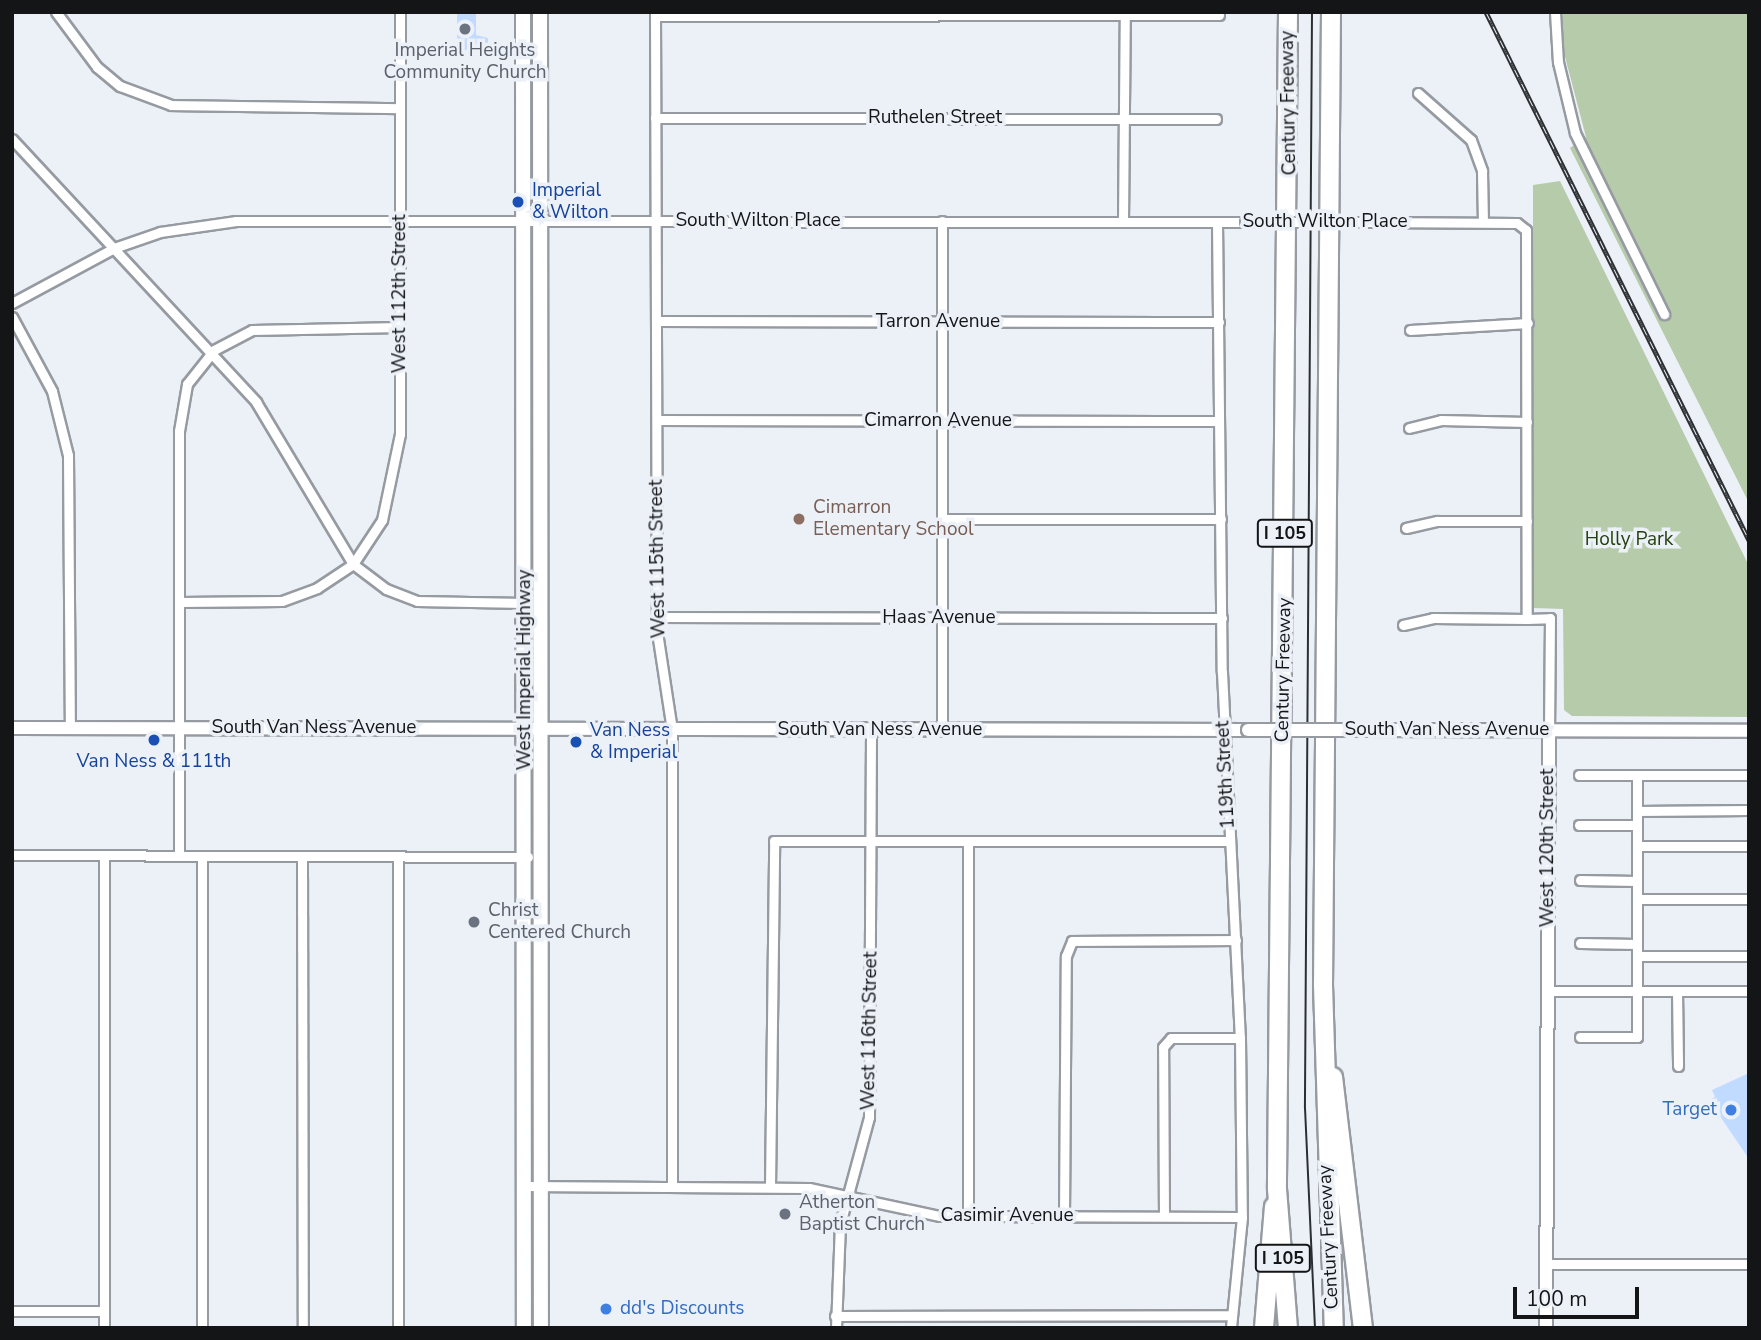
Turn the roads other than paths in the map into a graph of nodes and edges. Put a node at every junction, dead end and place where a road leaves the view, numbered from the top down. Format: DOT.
graph roads {
  1 [pos="56,12"];
  2 [pos="400,12"];
  3 [pos="523,12"];
  4 [pos="540,12"];
  5 [pos="1287,12"];
  6 [pos="1331,12"];
  7 [pos="1555,12"];
  8 [pos="654,14"];
  9 [pos="1125,14"];
  10 [pos="1219,15"];
  11 [pos="1418,93"];
  12 [pos="399,108"];
  13 [pos="654,118"];
  14 [pos="1216,119"];
  15 [pos="1124,121"];
  16 [pos="12,139"];
  17 [pos="401,219"];
  18 [pos="524,220"];
  19 [pos="540,220"];
  20 [pos="655,220"];
  21 [pos="942,221"];
  22 [pos="1123,222"];
  23 [pos="1217,222"];
  24 [pos="1483,222"];
  25 [pos="114,248"];
  26 [pos="12,303"];
  27 [pos="1664,314"];
  28 [pos="12,317"];
  29 [pos="657,321"];
  30 [pos="942,322"];
  31 [pos="1219,322"];
  32 [pos="1528,323"];
  33 [pos="400,327"];
  34 [pos="1410,330"];
  35 [pos="214,350"];
  36 [pos="657,420"];
  37 [pos="942,421"];
  38 [pos="1219,421"];
  39 [pos="1527,422"];
  40 [pos="1409,428"];
  41 [pos="942,519"];
  42 [pos="1221,519"];
  43 [pos="1527,521"];
  44 [pos="1406,528"];
  45 [pos="353,564"];
  46 [pos="180,602"];
  47 [pos="525,603"];
  48 [pos="657,617"];
  49 [pos="942,618"];
  50 [pos="1222,618"];
  51 [pos="1527,619"];
  52 [pos="1403,625"];
  53 [pos="12,728"];
  54 [pos="70,728"];
  55 [pos="180,728"];
  56 [pos="524,728"];
  57 [pos="540,730"];
  58 [pos="672,730"];
  59 [pos="871,730"];
  60 [pos="942,730"];
  61 [pos="1224,730"];
  62 [pos="1549,731"];
  63 [pos="1749,731"];
  64 [pos="1579,775"];
  65 [pos="1749,775"];
  66 [pos="1637,776"];
  67 [pos="1749,810"];
  68 [pos="1637,811"];
  69 [pos="1579,825"];
  70 [pos="1637,825"];
  71 [pos="871,840"];
  72 [pos="1229,841"];
  73 [pos="968,842"];
  74 [pos="1637,846"];
  75 [pos="1749,846"];
  76 [pos="12,855"];
  77 [pos="104,856"];
  78 [pos="179,856"];
  79 [pos="202,856"];
  80 [pos="398,856"];
  81 [pos="525,857"];
  82 [pos="302,858"];
  83 [pos="541,858"];
  84 [pos="1580,880"];
  85 [pos="1637,881"];
  86 [pos="1637,899"];
  87 [pos="1749,899"];
  88 [pos="1236,940"];
  89 [pos="1580,943"];
  90 [pos="1637,944"];
  91 [pos="1637,956"];
  92 [pos="1749,956"];
  93 [pos="1323,985"];
  94 [pos="1677,990"];
  95 [pos="1547,991"];
  96 [pos="1637,991"];
  97 [pos="1748,993"];
  98 [pos="1580,1037"];
  99 [pos="1240,1038"];
  100 [pos="1678,1066"];
  101 [pos="524,1186"];
  102 [pos="541,1186"];
  103 [pos="672,1187"];
  104 [pos="770,1187"];
  105 [pos="1277,1189"];
  106 [pos="848,1196"];
  107 [pos="968,1216"];
  108 [pos="1064,1216"];
  109 [pos="1164,1216"];
  110 [pos="1241,1217"];
  111 [pos="1546,1264"];
  112 [pos="1749,1264"];
  113 [pos="12,1311"];
  114 [pos="104,1311"];
  115 [pos="1231,1315"];
  116 [pos="835,1316"];
  117 [pos="104,1328"];
  118 [pos="202,1328"];
  119 [pos="303,1328"];
  120 [pos="398,1328"];
  121 [pos="524,1328"];
  122 [pos="541,1328"];
  123 [pos="836,1328"];
  124 [pos="1231,1328"];
  125 [pos="1264,1328"];
  126 [pos="1288,1328"];
  127 [pos="1334,1328"];
  128 [pos="1363,1328"];
  129 [pos="1546,1328"];
  1 -- 12 [label="street"];
  2 -- 12 [label="street, West 112th Street"];
  3 -- 18 [label="main road, West Imperial Highway"];
  4 -- 19 [label="main road, West Imperial Highway"];
  5 -- 105 [label="highway, Century Freeway / I 105"];
  6 -- 93 [label="highway, Century Freeway / I 105"];
  7 -- 27 [label="street"];
  8 -- 9 [label="street"];
  8 -- 13 [label="street, West 115th Street"];
  9 -- 10 [label="street"];
  9 -- 15 [label="street"];
  11 -- 24 [label="street"];
  12 -- 17 [label="street, West 112th Street"];
  13 -- 15 [label="street, Ruthelen Street"];
  13 -- 20 [label="street, West 115th Street"];
  14 -- 15 [label="street, Ruthelen Street"];
  15 -- 22 [label="street"];
  16 -- 25 [label="street"];
  17 -- 18 [label="street, South Wilton Place"];
  17 -- 25 [label="street, South Wilton Place"];
  17 -- 33 [label="street, West 112th Street"];
  18 -- 19 [label="street, South Wilton Place"];
  18 -- 47 [label="main road, West Imperial Highway"];
  19 -- 20 [label="street, South Wilton Place"];
  19 -- 57 [label="main road, West Imperial Highway"];
  20 -- 21 [label="street, South Wilton Place"];
  20 -- 29 [label="street, West 115th Street"];
  21 -- 22 [label="street, South Wilton Place"];
  21 -- 30 [label="street"];
  22 -- 23 [label="street, South Wilton Place"];
  23 -- 24 [label="street, South Wilton Place, bridge"];
  23 -- 31 [label="street, 119th Street"];
  24 -- 32 [label="street, South Wilton Place"];
  25 -- 26 [label="street, South Wilton Place"];
  25 -- 35 [label="street"];
  28 -- 54 [label="street"];
  29 -- 30 [label="street, Tarron Avenue"];
  29 -- 36 [label="street, West 115th Street"];
  30 -- 31 [label="street, Tarron Avenue"];
  30 -- 37 [label="street"];
  31 -- 38 [label="street, 119th Street"];
  32 -- 34 [label="street"];
  32 -- 39 [label="street"];
  33 -- 35 [label="street"];
  33 -- 45 [label="street, West 112th Street"];
  35 -- 45 [label="street"];
  35 -- 46 [label="street"];
  36 -- 37 [label="street, Cimarron Avenue"];
  36 -- 48 [label="street, West 115th Street"];
  37 -- 38 [label="street, Cimarron Avenue"];
  37 -- 41 [label="street"];
  38 -- 42 [label="street, 119th Street"];
  39 -- 40 [label="street"];
  39 -- 43 [label="street"];
  41 -- 42 [label="street"];
  41 -- 49 [label="street"];
  42 -- 50 [label="street, 119th Street"];
  43 -- 44 [label="street"];
  43 -- 51 [label="street"];
  45 -- 46 [label="street"];
  45 -- 47 [label="street"];
  46 -- 55 [label="street"];
  47 -- 56 [label="main road, West Imperial Highway"];
  48 -- 49 [label="street, Haas Avenue"];
  48 -- 58 [label="street, West 115th Street"];
  49 -- 50 [label="street, Haas Avenue"];
  49 -- 60 [label="street"];
  50 -- 61 [label="street, 119th Street"];
  51 -- 52 [label="street"];
  51 -- 62 [label="street, West 120th Street"];
  53 -- 54 [label="main road, South Van Ness Avenue"];
  54 -- 55 [label="main road, South Van Ness Avenue"];
  55 -- 56 [label="main road, South Van Ness Avenue"];
  55 -- 78 [label="street"];
  56 -- 57 [label="main road, South Van Ness Avenue"];
  56 -- 81 [label="main road, West Imperial Highway"];
  57 -- 58 [label="main road, South Van Ness Avenue"];
  57 -- 83 [label="main road, West Imperial Highway"];
  58 -- 59 [label="main road, South Van Ness Avenue"];
  58 -- 103 [label="street, West 115th Street"];
  59 -- 60 [label="main road, South Van Ness Avenue"];
  59 -- 71 [label="street, West 116th Street"];
  60 -- 61 [label="main road, South Van Ness Avenue"];
  61 -- 62 [label="main road, South Van Ness Avenue, bridge"];
  61 -- 72 [label="street, 119th Street"];
  62 -- 63 [label="main road, South Van Ness Avenue"];
  62 -- 95 [label="main road, West 120th Street"];
  64 -- 66 [label="street"];
  65 -- 66 [label="street"];
  66 -- 68 [label="street"];
  67 -- 68 [label="street"];
  68 -- 70 [label="street"];
  69 -- 70 [label="street"];
  70 -- 74 [label="street"];
  71 -- 73 [label="street"];
  71 -- 104 [label="street"];
  71 -- 106 [label="street, West 116th Street"];
  72 -- 73 [label="street"];
  72 -- 88 [label="street, 119th Street"];
  73 -- 107 [label="street"];
  74 -- 75 [label="street"];
  74 -- 85 [label="street"];
  76 -- 77 [label="street"];
  77 -- 78 [label="street"];
  77 -- 114 [label="street"];
  78 -- 79 [label="street"];
  79 -- 82 [label="street"];
  79 -- 118 [label="street"];
  80 -- 81 [label="street"];
  80 -- 82 [label="street"];
  80 -- 120 [label="street"];
  81 -- 83 [label="street"];
  81 -- 101 [label="main road, West Imperial Highway"];
  82 -- 119 [label="street"];
  83 -- 102 [label="main road, West Imperial Highway"];
  84 -- 85 [label="street"];
  85 -- 86 [label="street"];
  86 -- 87 [label="street"];
  86 -- 90 [label="street"];
  88 -- 99 [label="street, 119th Street"];
  88 -- 108 [label="street"];
  89 -- 90 [label="street"];
  90 -- 91 [label="street"];
  91 -- 92 [label="street"];
  91 -- 96 [label="street"];
  93 -- 127 [label="highway, Century Freeway / I 105"];
  93 -- 128 [label="highway"];
  94 -- 96 [label="street"];
  94 -- 97 [label="street"];
  94 -- 100 [label="street"];
  95 -- 96 [label="street"];
  95 -- 111 [label="main road, West 120th Street"];
  96 -- 98 [label="street"];
  99 -- 109 [label="street"];
  99 -- 110 [label="street, 119th Street"];
  101 -- 102 [label="street, Casimir Avenue"];
  101 -- 121 [label="main road, West Imperial Highway"];
  102 -- 103 [label="street, Casimir Avenue"];
  102 -- 122 [label="main road, West Imperial Highway"];
  103 -- 104 [label="street, Casimir Avenue"];
  104 -- 106 [label="street, Casimir Avenue"];
  105 -- 125 [label="highway"];
  105 -- 126 [label="highway, Century Freeway / I 105"];
  106 -- 107 [label="street, Casimir Avenue"];
  106 -- 116 [label="street, West 116th Street"];
  107 -- 108 [label="street, Casimir Avenue"];
  108 -- 109 [label="street, Casimir Avenue"];
  109 -- 110 [label="street, Casimir Avenue"];
  110 -- 115 [label="street, 119th Street"];
  111 -- 112 [label="street"];
  111 -- 129 [label="main road, West 120th Street"];
  113 -- 114 [label="street"];
  114 -- 117 [label="street"];
  115 -- 116 [label="street"];
  115 -- 124 [label="street, 119th Street"];
  116 -- 123 [label="street, West 116th Street"];
}
